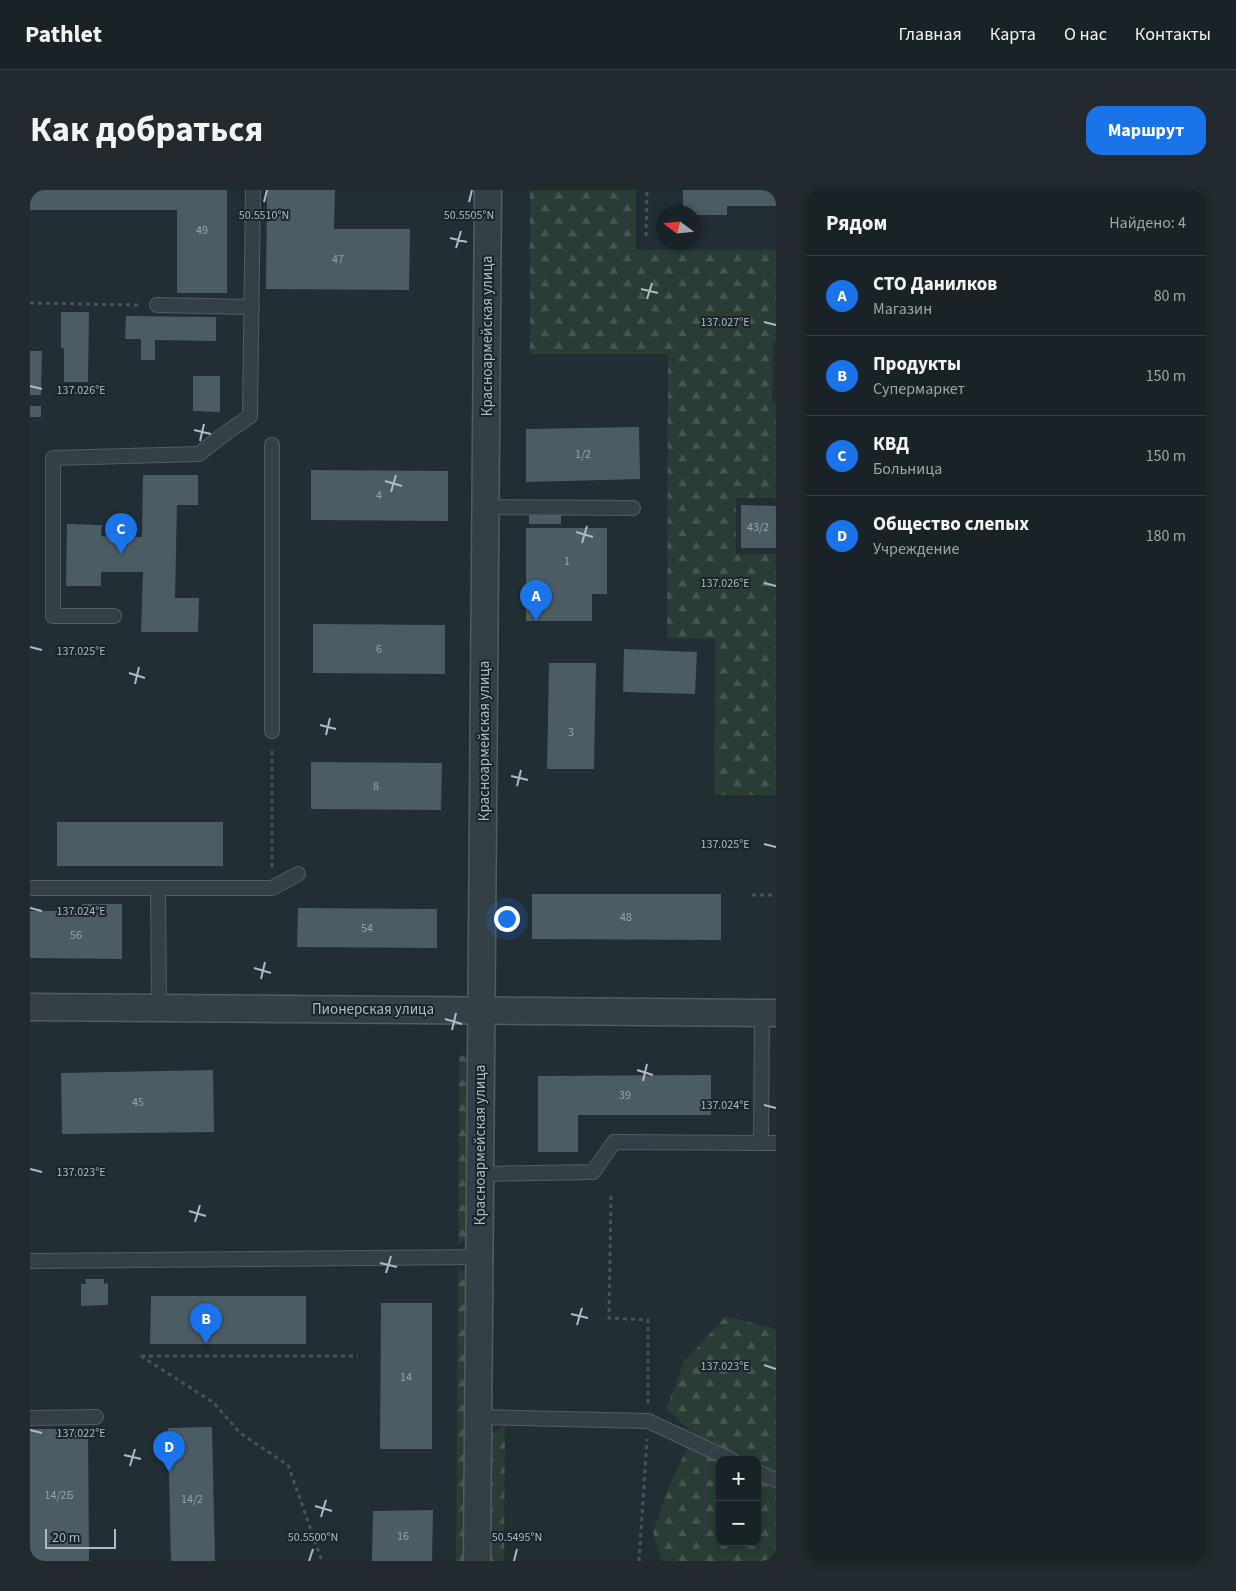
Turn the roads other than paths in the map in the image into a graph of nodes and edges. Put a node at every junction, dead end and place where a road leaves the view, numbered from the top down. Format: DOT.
graph roads {
  1 [pos="253,190"];
  2 [pos="488,190"];
  3 [pos="157,305"];
  4 [pos="252,307"];
  5 [pos="272,445"];
  6 [pos="486,507"];
  7 [pos="633,508"];
  8 [pos="114,616"];
  9 [pos="272,731"];
  10 [pos="298,874"];
  11 [pos="30,888"];
  12 [pos="158,889"];
  13 [pos="30,1006"];
  14 [pos="159,1008"];
  15 [pos="482,1010"];
  16 [pos="769,1013"];
  17 [pos="761,1142"];
  18 [pos="776,1142"];
  19 [pos="480,1174"];
  20 [pos="480,1258"];
  21 [pos="30,1261"];
  22 [pos="478,1416"];
  23 [pos="96,1417"];
  24 [pos="30,1418"];
  25 [pos="723,1456"];
  26 [pos="761,1474"];
  27 [pos="776,1480"];
  28 [pos="477,1561"];
  1 -- 4 [label="lane"];
  2 -- 6 [label="street, Красноармейская улица"];
  3 -- 4 [label="lane"];
  4 -- 8 [label="lane"];
  5 -- 9 [label="lane"];
  6 -- 7 [label="lane"];
  6 -- 15 [label="street, Красноармейская улица"];
  10 -- 12 [label="lane"];
  11 -- 12 [label="lane"];
  12 -- 14 [label="lane"];
  13 -- 14 [label="street, Пионерская улица"];
  14 -- 15 [label="street, Пионерская улица"];
  15 -- 16 [label="street, Пионерская улица"];
  15 -- 19 [label="street, Красноармейская улица"];
  16 -- 17 [label="lane"];
  17 -- 18 [label="lane"];
  17 -- 19 [label="lane"];
  19 -- 20 [label="street, Красноармейская улица"];
  20 -- 21 [label="lane"];
  20 -- 22 [label="street, Красноармейская улица"];
  22 -- 25 [label="lane"];
  22 -- 28 [label="street, Красноармейская улица"];
  23 -- 24 [label="lane"];
  26 -- 27 [label="lane"];
}
